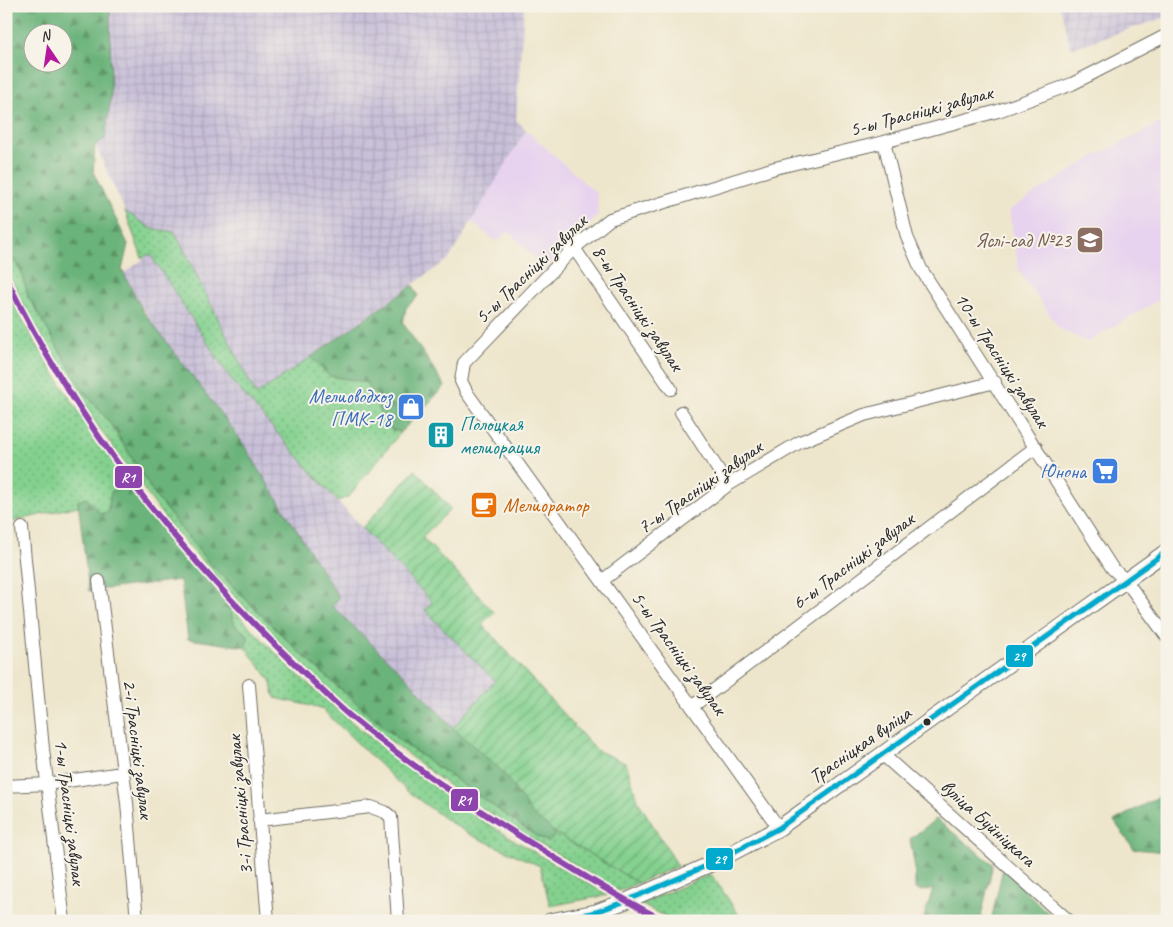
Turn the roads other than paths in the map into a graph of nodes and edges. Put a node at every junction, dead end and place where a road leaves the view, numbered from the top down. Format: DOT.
graph roads {
  1 [pos="1167,35"];
  2 [pos="884,142"];
  3 [pos="574,248"];
  4 [pos="995,382"];
  5 [pos="671,389"];
  6 [pos="680,412"];
  7 [pos="1036,446"];
  8 [pos="728,485"];
  9 [pos="22,528"];
  10 [pos="1167,551"];
  11 [pos="603,580"];
  12 [pos="99,581"];
  13 [pos="1126,581"];
  14 [pos="1167,637"];
  15 [pos="249,685"];
  16 [pos="693,706"];
  17 [pos="882,754"];
  18 [pos="122,773"];
  19 [pos="47,784"];
  20 [pos="6,786"];
  21 [pos="259,820"];
  22 [pos="779,828"];
  23 [pos="64,921"];
  24 [pos="137,921"];
  25 [pos="268,921"];
  26 [pos="398,921"];
  27 [pos="550,921"];
  28 [pos="1069,921"];
  1 -- 2 [label="street, 5-ы Трасніцкі завулак"];
  2 -- 3 [label="street, 5-ы Трасніцкі завулак"];
  2 -- 4 [label="street, 10-ы Трасніцкі завулак"];
  3 -- 5 [label="street, 8-ы Трасніцкі завулак"];
  3 -- 11 [label="street, 5-ы Трасніцкі завулак"];
  4 -- 7 [label="street, 10-ы Трасніцкі завулак"];
  4 -- 8 [label="street, 7-ы Трасніцкі завулак"];
  6 -- 8 [label="street"];
  7 -- 13 [label="street, 10-ы Трасніцкі завулак"];
  7 -- 16 [label="street, 6-ы Трасніцкі завулак"];
  8 -- 11 [label="street, 7-ы Трасніцкі завулак"];
  9 -- 19 [label="street, 1-ы Трасніцкі завулак"];
  10 -- 13 [label="street, Трасніцкая вуліца"];
  11 -- 16 [label="street, 5-ы Трасніцкі завулак"];
  12 -- 18 [label="street, 2-і Трасніцкі завулак"];
  13 -- 14 [label="street, 10-ы Трасніцкі завулак"];
  13 -- 17 [label="street, Трасніцкая вуліца"];
  15 -- 21 [label="street, 3-і Трасніцкі завулак"];
  16 -- 22 [label="street, 5-ы Трасніцкі завулак"];
  17 -- 22 [label="street, Трасніцкая вуліца"];
  17 -- 28 [label="street, вуліца Буйніцкага"];
  18 -- 19 [label="street"];
  18 -- 24 [label="street, 2-і Трасніцкі завулак"];
  19 -- 20 [label="street"];
  19 -- 23 [label="street, 1-ы Трасніцкі завулак"];
  21 -- 25 [label="street, 3-і Трасніцкі завулак"];
  21 -- 26 [label="street"];
  22 -- 27 [label="street, Трасніцкая вуліца"];
}
